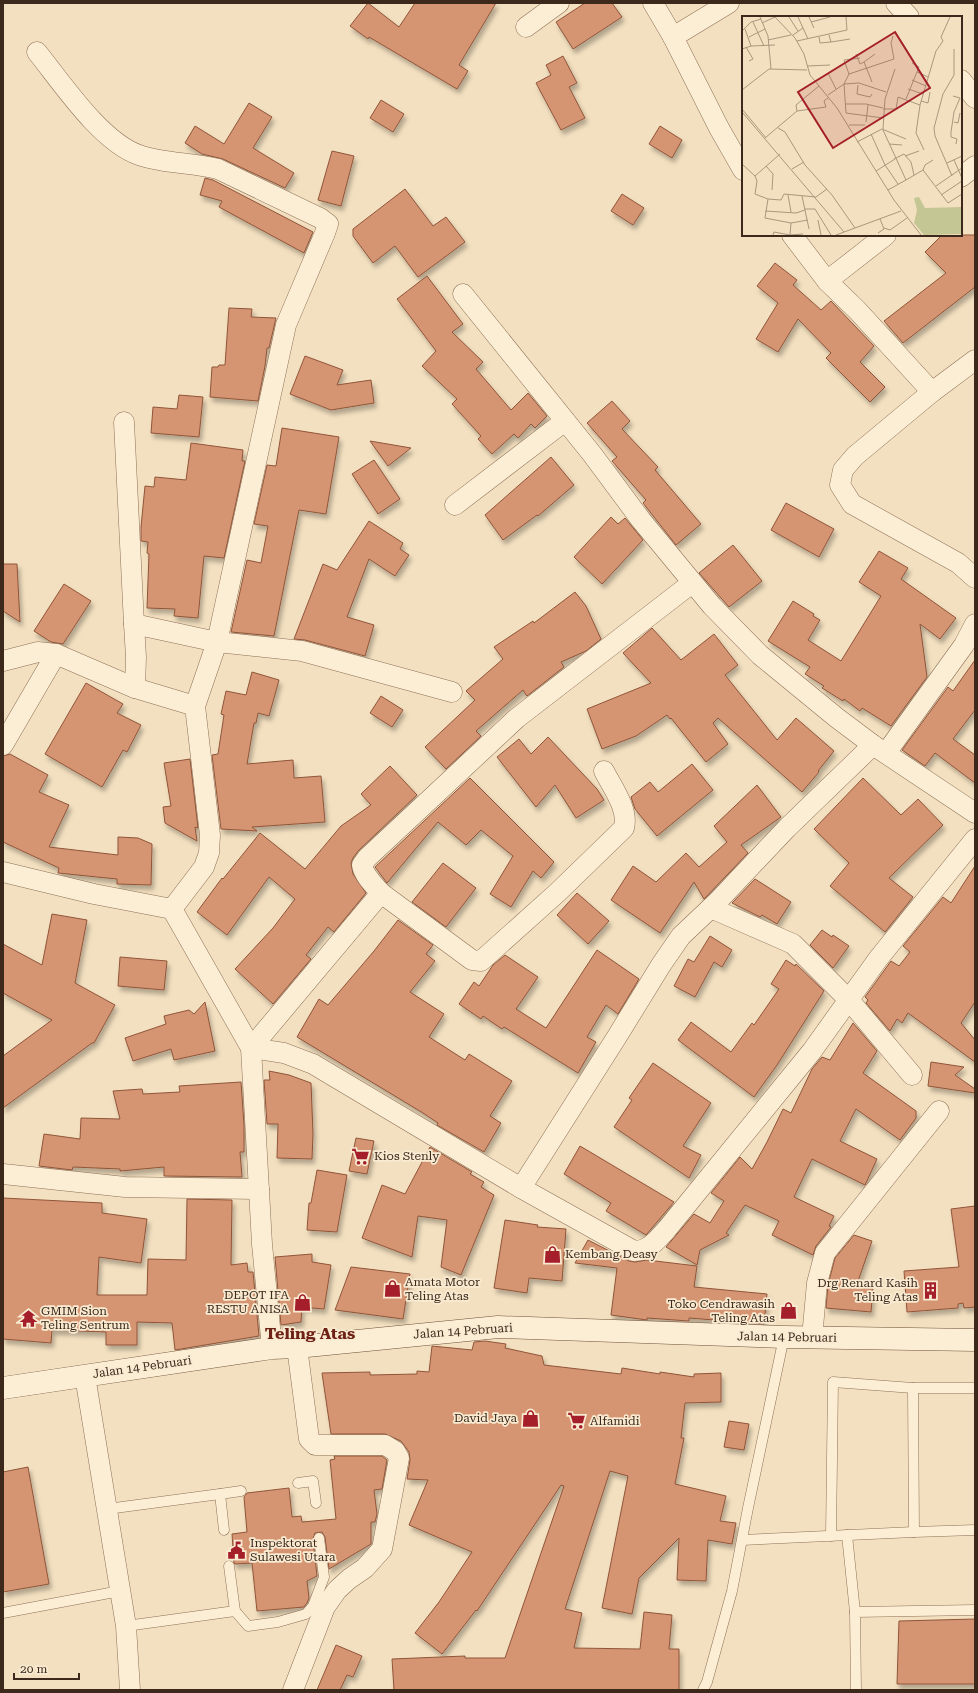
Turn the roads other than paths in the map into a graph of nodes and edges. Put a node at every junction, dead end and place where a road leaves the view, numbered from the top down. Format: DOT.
graph roads {
  1 [pos="558,3"];
  2 [pos="653,3"];
  3 [pos="728,3"];
  4 [pos="896,3"];
  5 [pos="908,16"];
  6 [pos="526,27"];
  7 [pos="673,37"];
  8 [pos="36,52"];
  9 [pos="962,81"];
  10 [pos="975,98"];
  11 [pos="975,166"];
  12 [pos="742,168"];
  13 [pos="962,176"];
  14 [pos="793,236"];
  15 [pos="885,236"];
  16 [pos="827,281"];
  17 [pos="463,294"];
  18 [pos="975,360"];
  19 [pos="932,392"];
  20 [pos="565,421"];
  21 [pos="124,422"];
  22 [pos="455,505"];
  23 [pos="975,578"];
  24 [pos="692,583"];
  25 [pos="134,624"];
  26 [pos="975,624"];
  27 [pos="218,642"];
  28 [pos="56,654"];
  29 [pos="3,661"];
  30 [pos="135,688"];
  31 [pos="452,692"];
  32 [pos="195,706"];
  33 [pos="3,746"];
  34 [pos="879,749"];
  35 [pos="604,771"];
  36 [pos="975,813"];
  37 [pos="975,839"];
  38 [pos="3,872"];
  39 [pos="381,893"];
  40 [pos="711,908"];
  41 [pos="172,909"];
  42 [pos="849,1000"];
  43 [pos="251,1048"];
  44 [pos="912,1075"];
  45 [pos="939,1111"];
  46 [pos="3,1174"];
  47 [pos="521,1188"];
  48 [pos="259,1189"];
  49 [pos="784,1338"];
  50 [pos="812,1338"];
  51 [pos="975,1340"];
  52 [pos="297,1347"];
  53 [pos="272,1348"];
  54 [pos="85,1376"];
  55 [pos="3,1388"];
  56 [pos="913,1388"];
  57 [pos="975,1388"];
  58 [pos="298,1483"];
  59 [pos="241,1491"];
  60 [pos="220,1494"];
  61 [pos="316,1503"];
  62 [pos="107,1509"];
  63 [pos="224,1530"];
  64 [pos="975,1530"];
  65 [pos="914,1532"];
  66 [pos="847,1535"];
  67 [pos="831,1536"];
  68 [pos="319,1538"];
  69 [pos="742,1540"];
  70 [pos="229,1566"];
  71 [pos="120,1591"];
  72 [pos="975,1610"];
  73 [pos="235,1611"];
  74 [pos="854,1612"];
  75 [pos="3,1613"];
  76 [pos="126,1626"];
  77 [pos="130,1690"];
  78 [pos="293,1690"];
  79 [pos="703,1690"];
  80 [pos="856,1690"];
  1 -- 6 [label="street"];
  2 -- 7 [label="street"];
  3 -- 7 [label="street"];
  4 -- 5 [label="street"];
  7 -- 12 [label="street"];
  8 -- 27 [label="street"];
  9 -- 10 [label="street"];
  11 -- 13 [label="street"];
  14 -- 16 [label="street"];
  15 -- 16 [label="street"];
  16 -- 19 [label="street"];
  17 -- 20 [label="street"];
  18 -- 19 [label="street"];
  19 -- 23 [label="street"];
  20 -- 22 [label="street"];
  20 -- 24 [label="street"];
  21 -- 25 [label="street"];
  24 -- 34 [label="street"];
  24 -- 39 [label="street"];
  25 -- 27 [label="street"];
  25 -- 30 [label="street"];
  26 -- 34 [label="street"];
  27 -- 31 [label="street"];
  27 -- 32 [label="street"];
  28 -- 29 [label="street"];
  28 -- 30 [label="street"];
  28 -- 33 [label="street"];
  30 -- 32 [label="street"];
  32 -- 41 [label="street"];
  34 -- 36 [label="street"];
  34 -- 40 [label="street"];
  35 -- 39 [label="street"];
  37 -- 42 [label="street"];
  38 -- 41 [label="street"];
  39 -- 43 [label="street"];
  40 -- 42 [label="street"];
  40 -- 47 [label="street"];
  41 -- 43 [label="street"];
  42 -- 44 [label="street"];
  42 -- 47 [label="street"];
  43 -- 47 [label="street"];
  43 -- 48 [label="street"];
  45 -- 50 [label="street"];
  46 -- 48 [label="street"];
  48 -- 53 [label="street"];
  49 -- 50 [label="main road, Jalan 14 Pebruari"];
  49 -- 52 [label="main road, Jalan 14 Pebruari"];
  49 -- 69 [label="lane"];
  50 -- 51 [label="main road, Jalan 14 Pebruari"];
  52 -- 53 [label="main road, Jalan 14 Pebruari"];
  52 -- 78 [label="street"];
  53 -- 54 [label="main road, Jalan 14 Pebruari"];
  54 -- 55 [label="main road, Jalan 14 Pebruari"];
  54 -- 62 [label="street"];
  56 -- 57 [label="lane"];
  56 -- 65 [label="lane"];
  56 -- 67 [label="lane"];
  58 -- 61 [label="lane"];
  59 -- 60 [label="lane"];
  60 -- 62 [label="lane"];
  60 -- 63 [label="lane"];
  62 -- 71 [label="street"];
  64 -- 65 [label="lane"];
  65 -- 66 [label="lane"];
  66 -- 67 [label="lane"];
  66 -- 74 [label="lane"];
  67 -- 69 [label="lane"];
  68 -- 73 [label="lane"];
  69 -- 79 [label="lane"];
  70 -- 73 [label="lane"];
  71 -- 75 [label="lane"];
  71 -- 76 [label="street"];
  72 -- 74 [label="lane"];
  73 -- 76 [label="lane"];
  74 -- 80 [label="lane"];
  76 -- 77 [label="street"];
}
